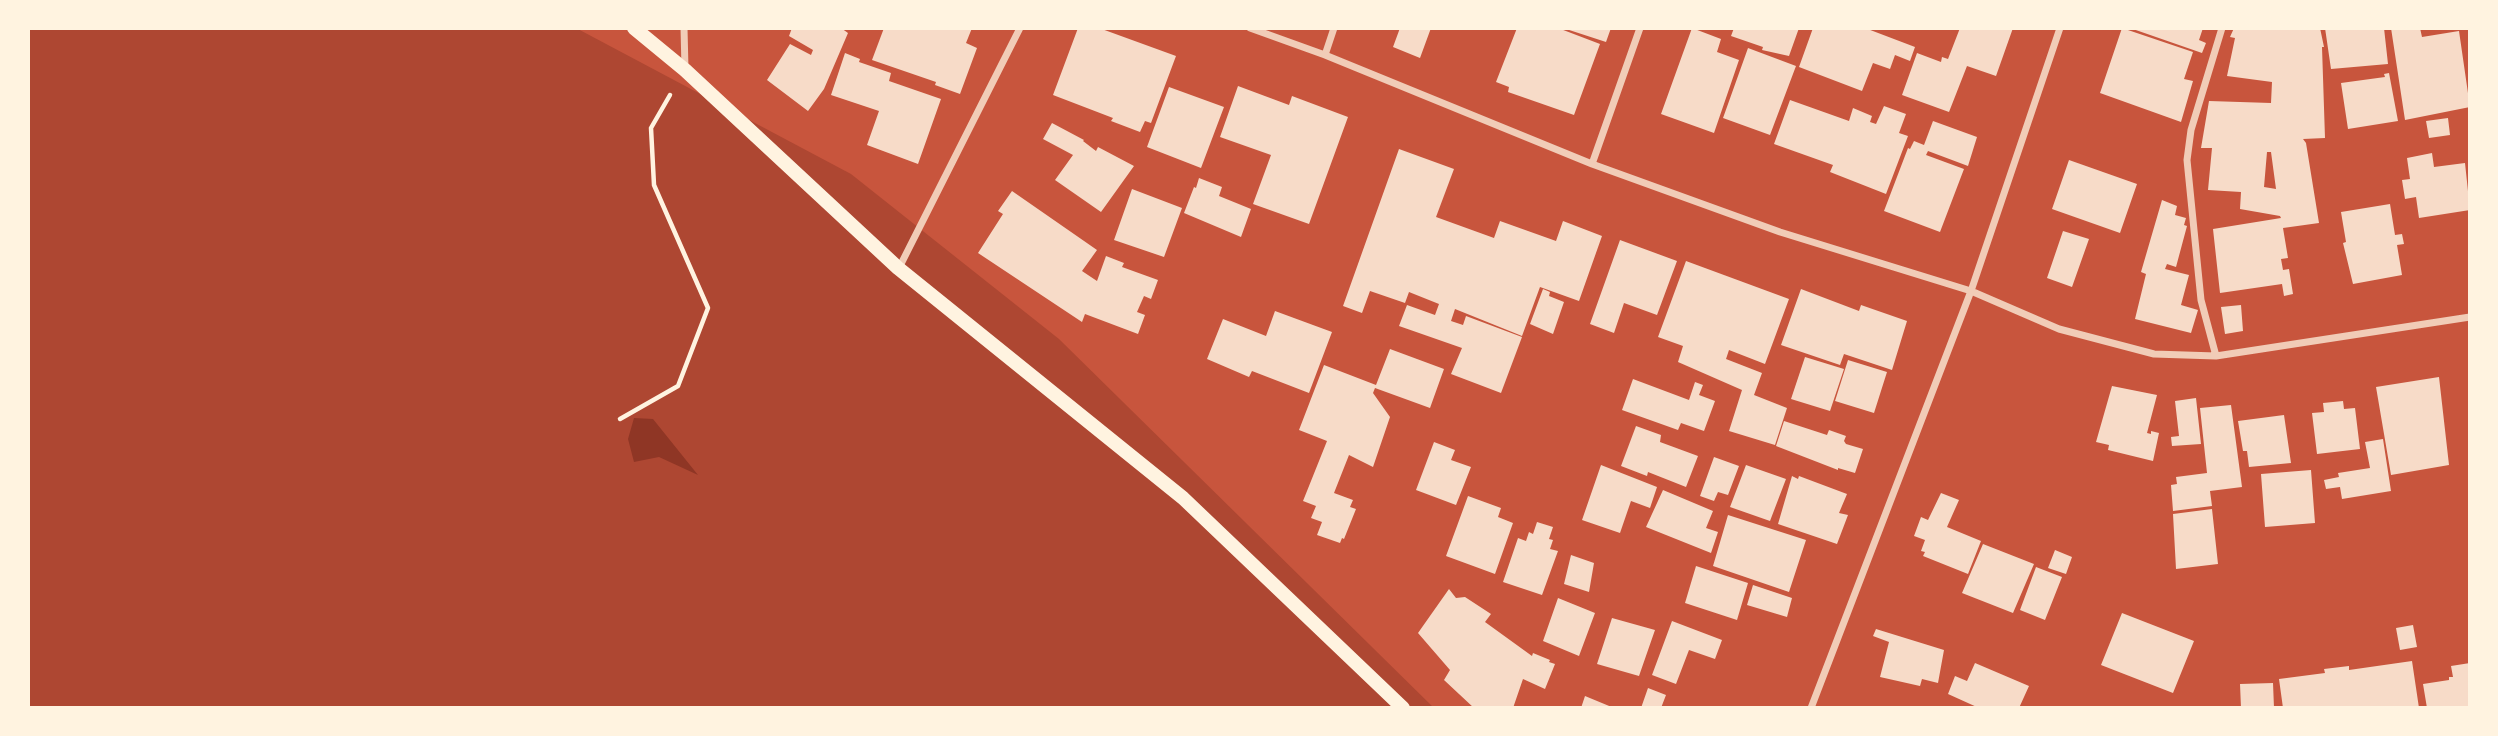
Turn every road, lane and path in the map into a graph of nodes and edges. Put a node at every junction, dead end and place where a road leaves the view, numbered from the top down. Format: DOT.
graph roads {
  1 [pos="634,28"];
  2 [pos="684,28"];
  3 [pos="1020,28"];
  4 [pos="1250,28"];
  5 [pos="1334,28"];
  6 [pos="1640,28"];
  7 [pos="2060,28"];
  8 [pos="2222,28"];
  9 [pos="1325,55"];
  10 [pos="685,70"];
  11 [pos="1592,164"];
  12 [pos="898,268"];
  13 [pos="1971,291"];
  14 [pos="2470,317"];
  15 [pos="2216,356"];
  16 [pos="620,419"];
  17 [pos="1403,708"];
  18 [pos="1811,708"];
  1 -- 10 [label="main road"];
  2 -- 10 [label="street"];
  3 -- 12 [label="street"];
  4 -- 9 [label="street"];
  5 -- 9 [label="street"];
  6 -- 11 [label="street"];
  7 -- 13 [label="street"];
  8 -- 15 [label="street"];
  9 -- 11 [label="street"];
  10 -- 12 [label="main road"];
  10 -- 16 [label="path"];
  11 -- 13 [label="street"];
  12 -- 17 [label="main road"];
  13 -- 15 [label="street"];
  13 -- 18 [label="street"];
  14 -- 15 [label="street"];
}
